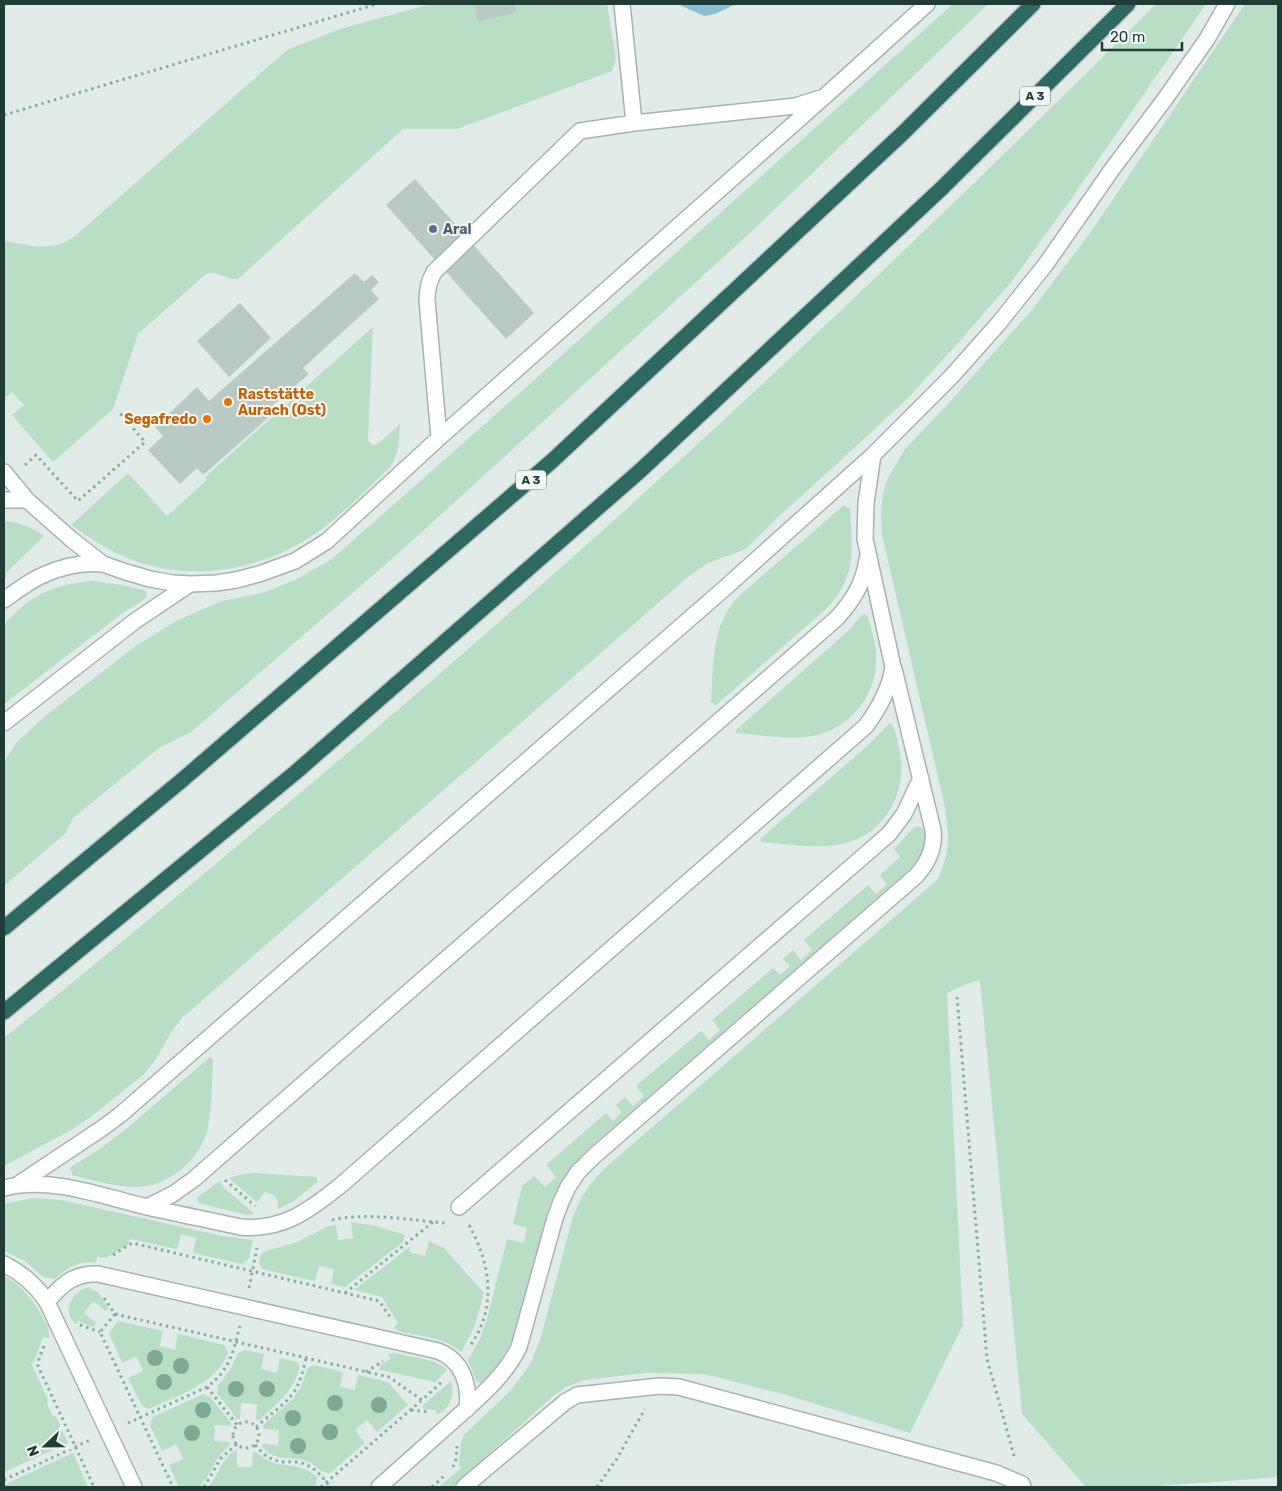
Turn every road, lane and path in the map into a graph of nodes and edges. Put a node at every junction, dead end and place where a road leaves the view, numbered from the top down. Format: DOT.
graph roads {
  1 [pos="377,4"];
  2 [pos="622,4"];
  3 [pos="927,4"];
  4 [pos="1033,4"];
  5 [pos="1128,4"];
  6 [pos="1227,4"];
  7 [pos="824,97"];
  8 [pos="4,115"];
  9 [pos="634,123"];
  10 [pos="120,413"];
  11 [pos="439,438"];
  12 [pos="873,455"];
  13 [pos="7,475"];
  14 [pos="4,500"];
  15 [pos="27,500"];
  16 [pos="868,555"];
  17 [pos="103,564"];
  18 [pos="190,584"];
  19 [pos="4,600"];
  20 [pos="893,668"];
  21 [pos="4,722"];
  22 [pos="921,778"];
  23 [pos="4,928"];
  24 [pos="957,997"];
  25 [pos="4,1012"];
  26 [pos="11,1187"];
  27 [pos="147,1207"];
  28 [pos="460,1207"];
  29 [pos="326,1222"];
  30 [pos="433,1222"];
  31 [pos="451,1223"];
  32 [pos="460,1224"];
  33 [pos="469,1225"];
  34 [pos="262,1248"];
  35 [pos="256,1252"];
  36 [pos="4,1264"];
  37 [pos="344,1293"];
  38 [pos="47,1302"];
  39 [pos="115,1314"];
  40 [pos="306,1358"];
  41 [pos="659,1386"];
  42 [pos="207,1387"];
  43 [pos="422,1400"];
  44 [pos="466,1408"];
  45 [pos="238,1426"];
  46 [pos="256,1427"];
  47 [pos="108,1432"];
  48 [pos="458,1441"];
  49 [pos="237,1444"];
  50 [pos="255,1445"];
  51 [pos="4,1480"];
  52 [pos="326,1483"];
  53 [pos="1023,1485"];
  54 [pos="134,1487"];
  55 [pos="173,1487"];
  56 [pos="204,1487"];
  57 [pos="321,1487"];
  58 [pos="330,1487"];
  59 [pos="379,1487"];
  60 [pos="432,1487"];
  61 [pos="464,1487"];
  62 [pos="597,1487"];
  1 -- 8 [label="path"];
  2 -- 9 [label="lane"];
  3 -- 7 [label="lane"];
  4 -- 23 [label="highway, A 3"];
  5 -- 25 [label="highway, A 3"];
  6 -- 12 [label="lane"];
  7 -- 9 [label="lane"];
  7 -- 11 [label="lane"];
  9 -- 11 [label="lane"];
  10 -- 13 [label="path"];
  11 -- 18 [label="lane"];
  12 -- 16 [label="lane"];
  12 -- 26 [label="lane"];
  13 -- 15 [label="lane"];
  14 -- 15 [label="lane"];
  15 -- 17 [label="lane"];
  16 -- 20 [label="lane"];
  16 -- 27 [label="lane"];
  17 -- 18 [label="lane"];
  17 -- 19 [label="lane"];
  18 -- 21 [label="lane"];
  20 -- 22 [label="lane"];
  20 -- 27 [label="lane"];
  22 -- 28 [label="lane"];
  22 -- 44 [label="lane"];
  24 -- 53 [label="path"];
  26 -- 27 [label="lane"];
  29 -- 30 [label="path"];
  30 -- 31 [label="path"];
  30 -- 37 [label="path"];
  32 -- 33 [label="path"];
  34 -- 35 [label="path"];
  36 -- 38 [label="lane"];
  38 -- 44 [label="lane"];
  38 -- 47 [label="lane"];
  39 -- 55 [label="path"];
  40 -- 46 [label="path"];
  41 -- 53 [label="lane"];
  41 -- 61 [label="lane"];
  41 -- 62 [label="path"];
  42 -- 45 [label="path"];
  43 -- 52 [label="path"];
  44 -- 59 [label="lane"];
  45 -- 46 [label="path"];
  45 -- 49 [label="path"];
  46 -- 50 [label="path"];
  47 -- 51 [label="path"];
  47 -- 54 [label="lane"];
  48 -- 60 [label="path"];
  49 -- 50 [label="path"];
  49 -- 56 [label="path"];
  50 -- 52 [label="path"];
  52 -- 57 [label="path"];
  52 -- 58 [label="path"];
}
